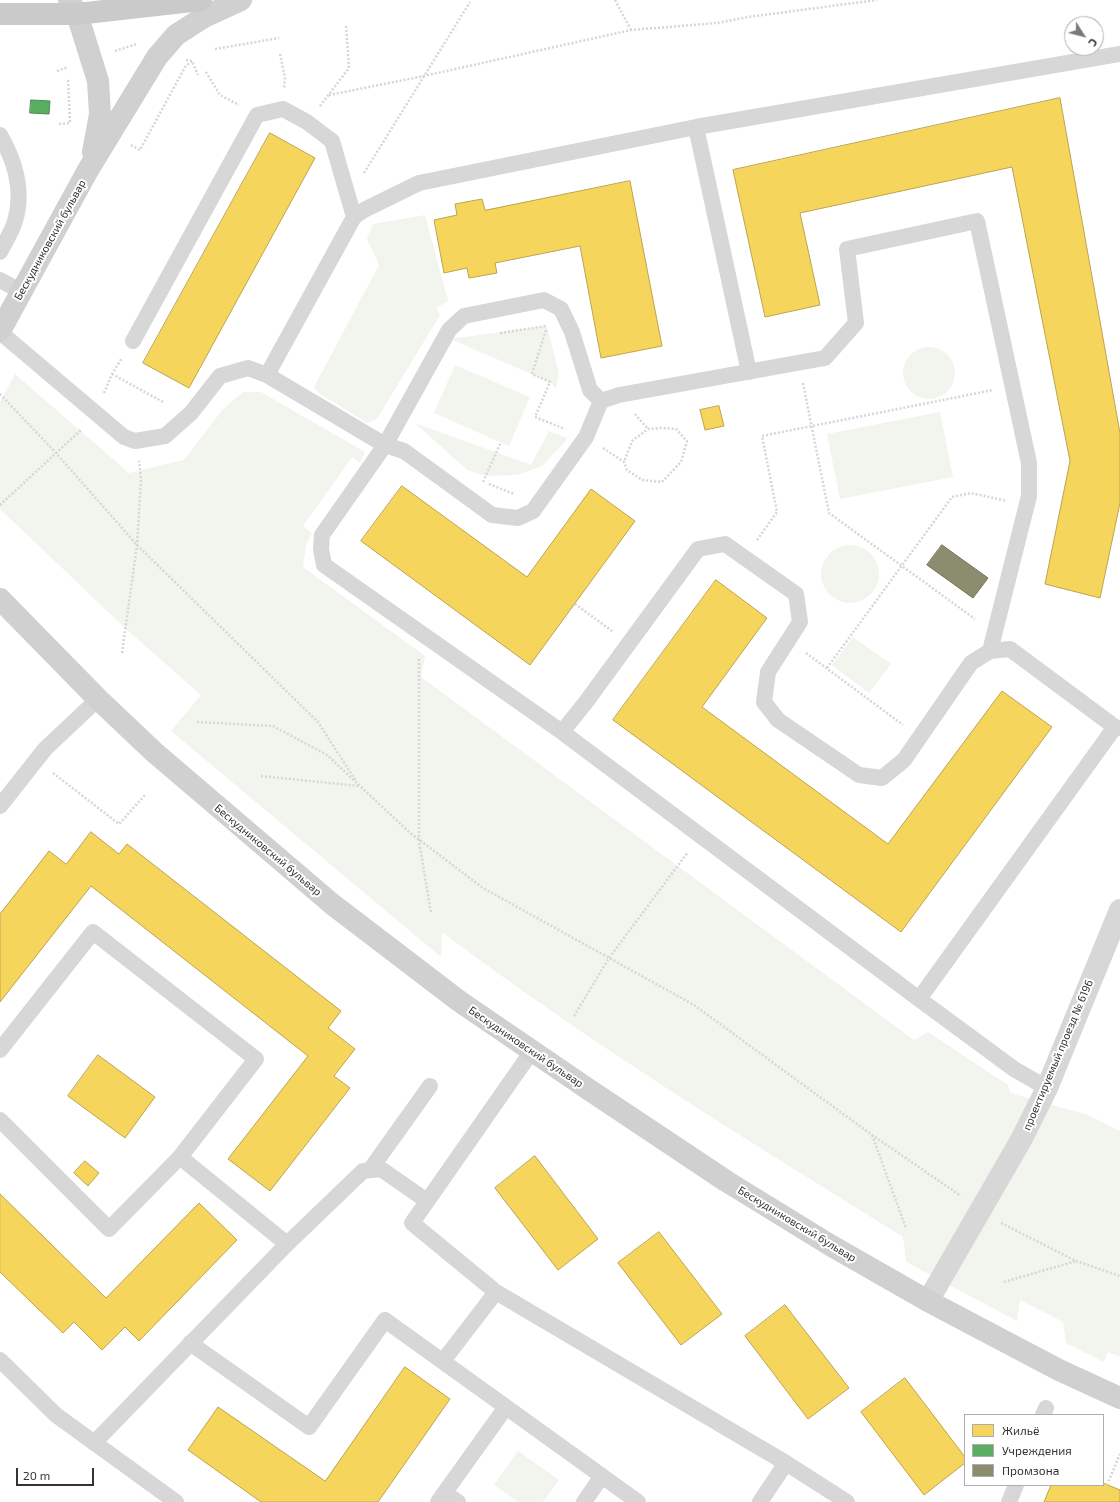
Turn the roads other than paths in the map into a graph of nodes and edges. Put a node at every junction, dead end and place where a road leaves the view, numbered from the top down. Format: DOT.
graph roads {
  1 [pos="202,0"];
  2 [pos="241,0"];
  3 [pos="73,7"];
  4 [pos="0,14"];
  5 [pos="1120,54"];
  6 [pos="696,127"];
  7 [pos="0,135"];
  8 [pos="88,170"];
  9 [pos="354,217"];
  10 [pos="0,252"];
  11 [pos="0,280"];
  12 [pos="22,292"];
  13 [pos="0,331"];
  14 [pos="133,340"];
  15 [pos="749,372"];
  16 [pos="267,375"];
  17 [pos="601,401"];
  18 [pos="386,445"];
  19 [pos="0,599"];
  20 [pos="990,651"];
  21 [pos="98,699"];
  22 [pos="1117,727"];
  23 [pos="562,732"];
  24 [pos="0,806"];
  25 [pos="1120,910"];
  26 [pos="919,999"];
  27 [pos="0,1050"];
  28 [pos="532,1051"];
  29 [pos="430,1086"];
  30 [pos="1047,1088"];
  31 [pos="0,1120"];
  32 [pos="180,1157"];
  33 [pos="370,1170"];
  34 [pos="427,1201"];
  35 [pos="287,1244"];
  36 [pos="496,1292"];
  37 [pos="928,1301"];
  38 [pos="190,1343"];
  39 [pos="0,1360"];
  40 [pos="443,1361"];
  41 [pos="1120,1398"];
  42 [pos="506,1406"];
  43 [pos="94,1443"];
  44 [pos="786,1464"];
  45 [pos="602,1476"];
  46 [pos="1016,1486"];
  47 [pos="442,1497"];
  48 [pos="176,1502"];
  49 [pos="458,1502"];
  50 [pos="584,1502"];
  51 [pos="638,1502"];
  52 [pos="760,1502"];
  53 [pos="847,1502"];
  54 [pos="1009,1502"];
  1 -- 3 [label="main road"];
  2 -- 8 [label="street, Бескудниковский бульвар"];
  3 -- 4 [label="main road"];
  3 -- 8 [label="street, Бескудниковский бульвар"];
  5 -- 6 [label="lane"];
  6 -- 9 [label="lane"];
  6 -- 15 [label="lane"];
  7 -- 10 [label="lane"];
  8 -- 12 [label="street, Бескудниковский бульвар"];
  9 -- 14 [label="lane"];
  9 -- 16 [label="lane"];
  11 -- 12 [label="lane"];
  12 -- 13 [label="street, Бескудниковский бульвар"];
  13 -- 16 [label="lane"];
  15 -- 17 [label="lane"];
  15 -- 20 [label="lane"];
  16 -- 18 [label="lane"];
  17 -- 18 [label="lane"];
  17 -- 18 [label="lane"];
  18 -- 23 [label="lane"];
  19 -- 21 [label="street, Бескудниковский бульвар"];
  20 -- 22 [label="lane"];
  20 -- 23 [label="lane"];
  21 -- 24 [label="lane"];
  21 -- 28 [label="street, Бескудниковский бульвар"];
  22 -- 26 [label="lane"];
  23 -- 26 [label="lane"];
  25 -- 30 [label="street, проектируемый проезд № 6196"];
  26 -- 30 [label="lane"];
  27 -- 32 [label="lane"];
  28 -- 34 [label="lane"];
  28 -- 37 [label="street, Бескудниковский бульвар"];
  29 -- 33 [label="lane"];
  30 -- 37 [label="street, проектируемый проезд № 6196"];
  31 -- 32 [label="lane"];
  32 -- 35 [label="lane"];
  33 -- 34 [label="lane"];
  33 -- 35 [label="lane"];
  34 -- 36 [label="lane"];
  35 -- 38 [label="lane"];
  36 -- 40 [label="lane"];
  36 -- 44 [label="lane"];
  37 -- 41 [label="street, Бескудниковский бульвар"];
  38 -- 40 [label="lane"];
  38 -- 43 [label="lane"];
  39 -- 43 [label="lane"];
  40 -- 42 [label="lane"];
  42 -- 45 [label="lane"];
  42 -- 47 [label="lane"];
  43 -- 48 [label="lane"];
  44 -- 52 [label="lane"];
  44 -- 53 [label="lane"];
  45 -- 50 [label="lane"];
  45 -- 51 [label="lane"];
  46 -- 54 [label="lane"];
  47 -- 49 [label="lane"];
}
